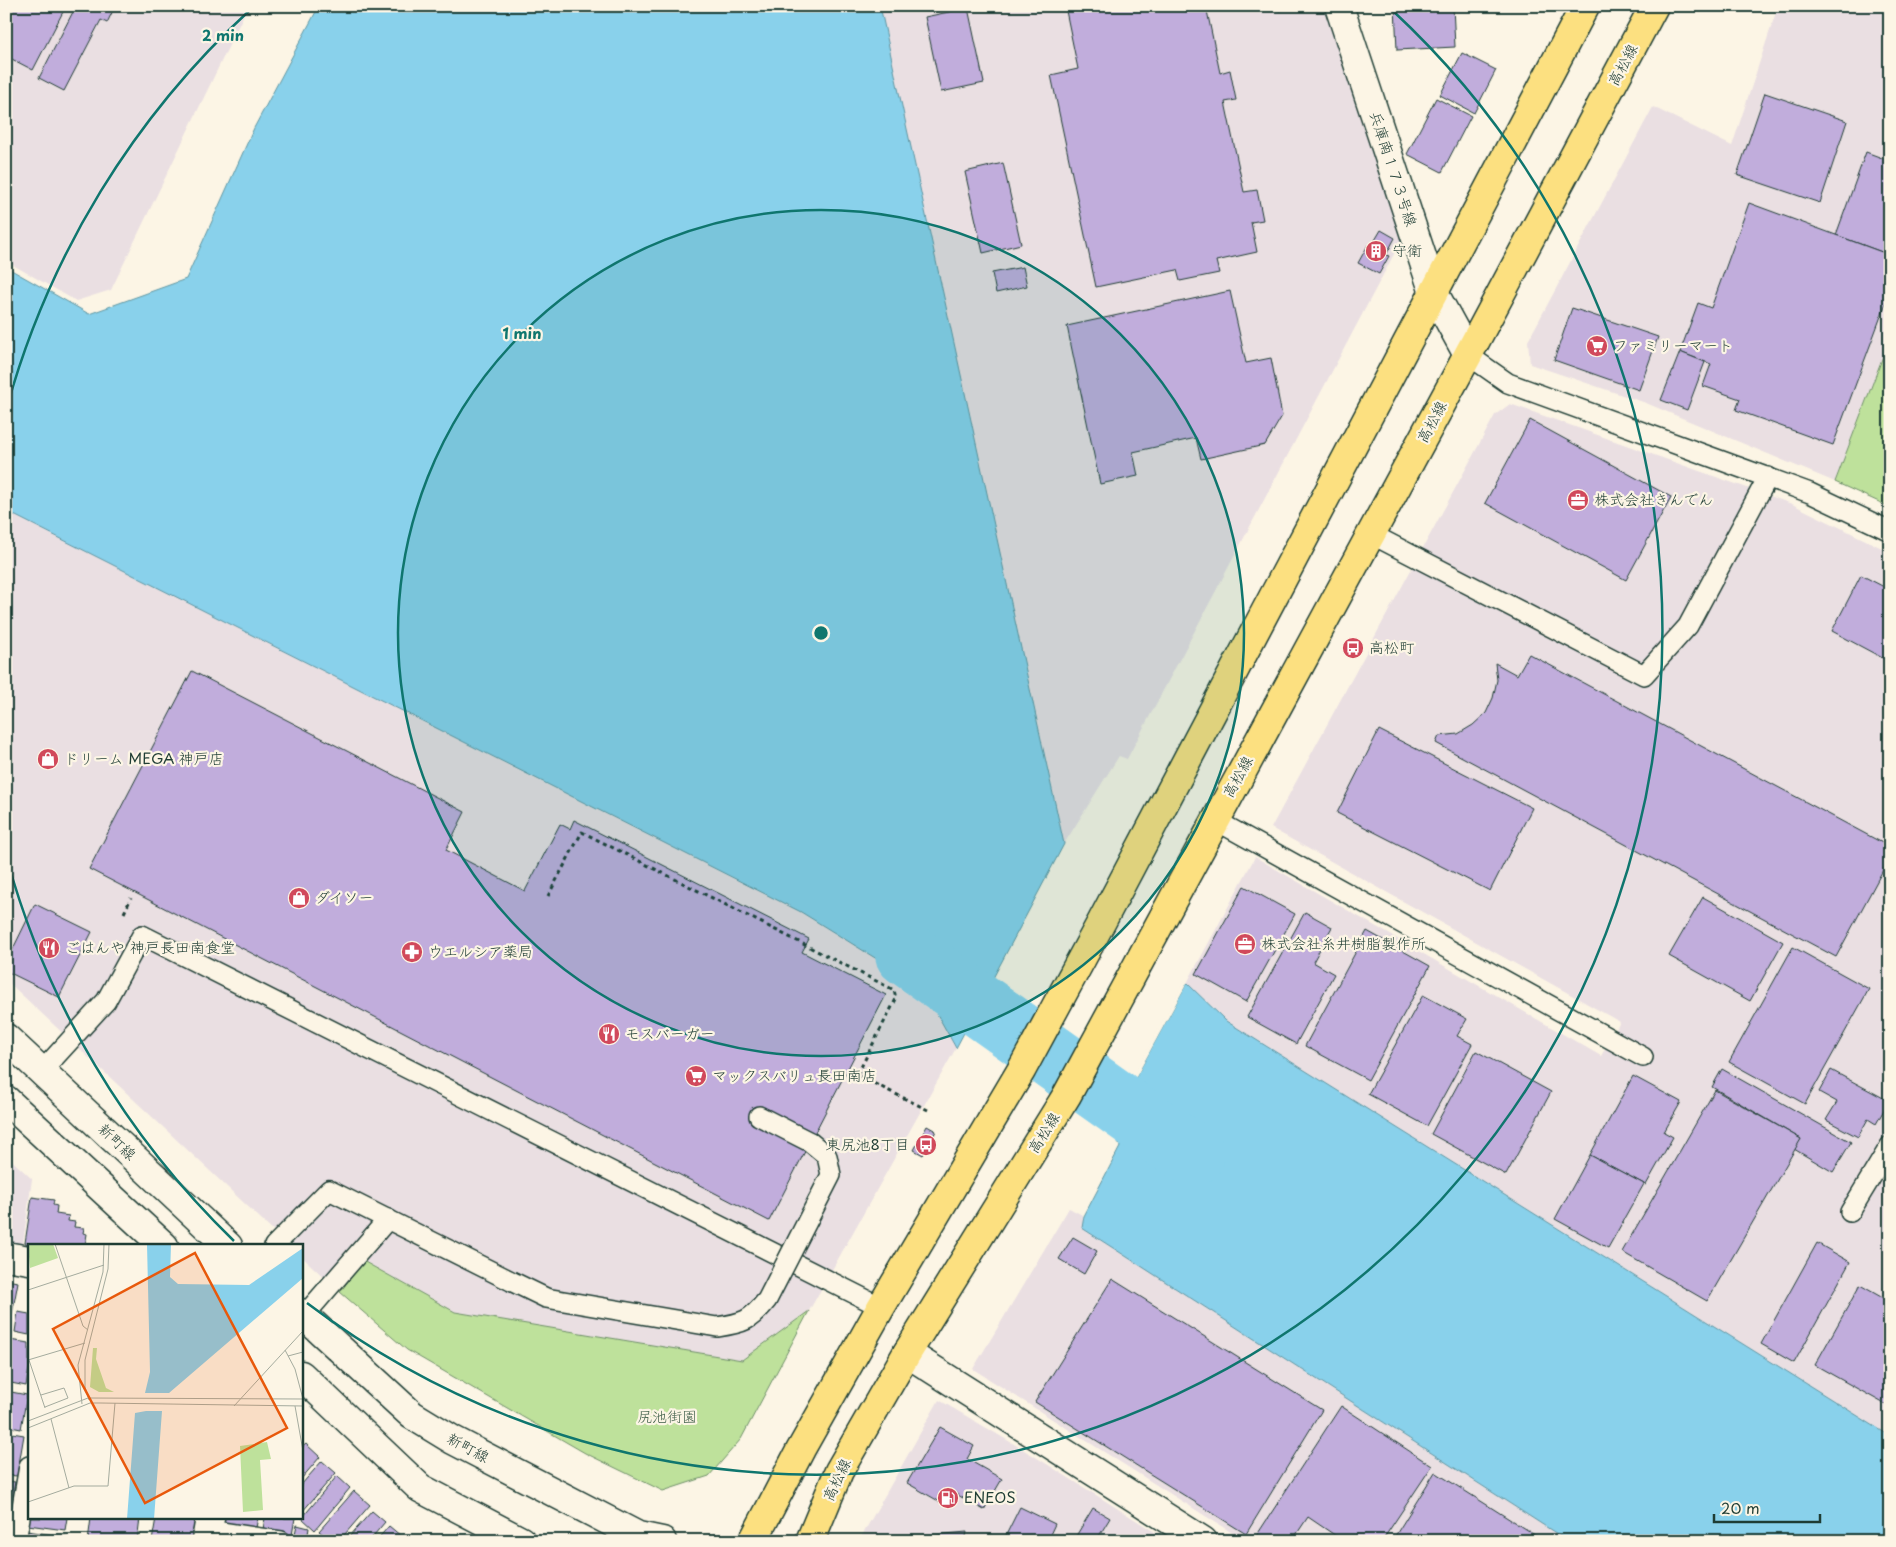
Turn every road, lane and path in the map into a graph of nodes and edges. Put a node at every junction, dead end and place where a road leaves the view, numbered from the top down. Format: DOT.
graph roads {
  1 [pos="1339,6"];
  2 [pos="1584,6"];
  3 [pos="1654,6"];
  4 [pos="1434,292"];
  5 [pos="1468,355"];
  6 [pos="1768,477"];
  7 [pos="1890,531"];
  8 [pos="1371,534"];
  9 [pos="1215,820"];
  10 [pos="548,896"];
  11 [pos="6,1038"];
  12 [pos="1643,1056"];
  13 [pos="42,1070"];
  14 [pos="6,1100"];
  15 [pos="930,1111"];
  16 [pos="759,1116"];
  17 [pos="1890,1146"];
  18 [pos="1850,1212"];
  19 [pos="388,1219"];
  20 [pos="162,1244"];
  21 [pos="226,1244"];
  22 [pos="276,1244"];
  23 [pos="6,1256"];
  24 [pos="28,1260"];
  25 [pos="881,1307"];
  26 [pos="303,1315"];
  27 [pos="907,1353"];
  28 [pos="302,1377"];
  29 [pos="28,1472"];
  30 [pos="208,1530"];
  31 [pos="506,1538"];
  32 [pos="16,1541"];
  33 [pos="281,1541"];
  34 [pos="662,1541"];
  35 [pos="753,1541"];
  36 [pos="810,1541"];
  37 [pos="1203,1541"];
  1 -- 4 [label="street, 兵庫南１７３号線"];
  2 -- 4 [label="main road"];
  3 -- 5 [label="main road, 高松線"];
  4 -- 5 [label="street, 兵庫南１７３号線"];
  4 -- 25 [label="main road"];
  5 -- 6 [label="lane"];
  5 -- 8 [label="main road, 高松線"];
  6 -- 7 [label="lane"];
  6 -- 8 [label="lane"];
  8 -- 9 [label="main road, 高松線"];
  9 -- 12 [label="lane"];
  9 -- 27 [label="main road, 高松線"];
  10 -- 15 [label="path"];
  11 -- 13 [label="street, 新町線"];
  13 -- 21 [label="street, 新町線"];
  13 -- 25 [label="lane"];
  14 -- 20 [label="street"];
  16 -- 19 [label="lane, bridge"];
  17 -- 18 [label="lane"];
  19 -- 22 [label="lane"];
  19 -- 26 [label="lane"];
  23 -- 24 [label="street"];
  25 -- 35 [label="main road"];
  26 -- 34 [label="street, 新町線"];
  27 -- 36 [label="main road, 高松線"];
  27 -- 37 [label="street"];
  28 -- 31 [label="street"];
  29 -- 32 [label="lane"];
  30 -- 33 [label="lane"];
}
